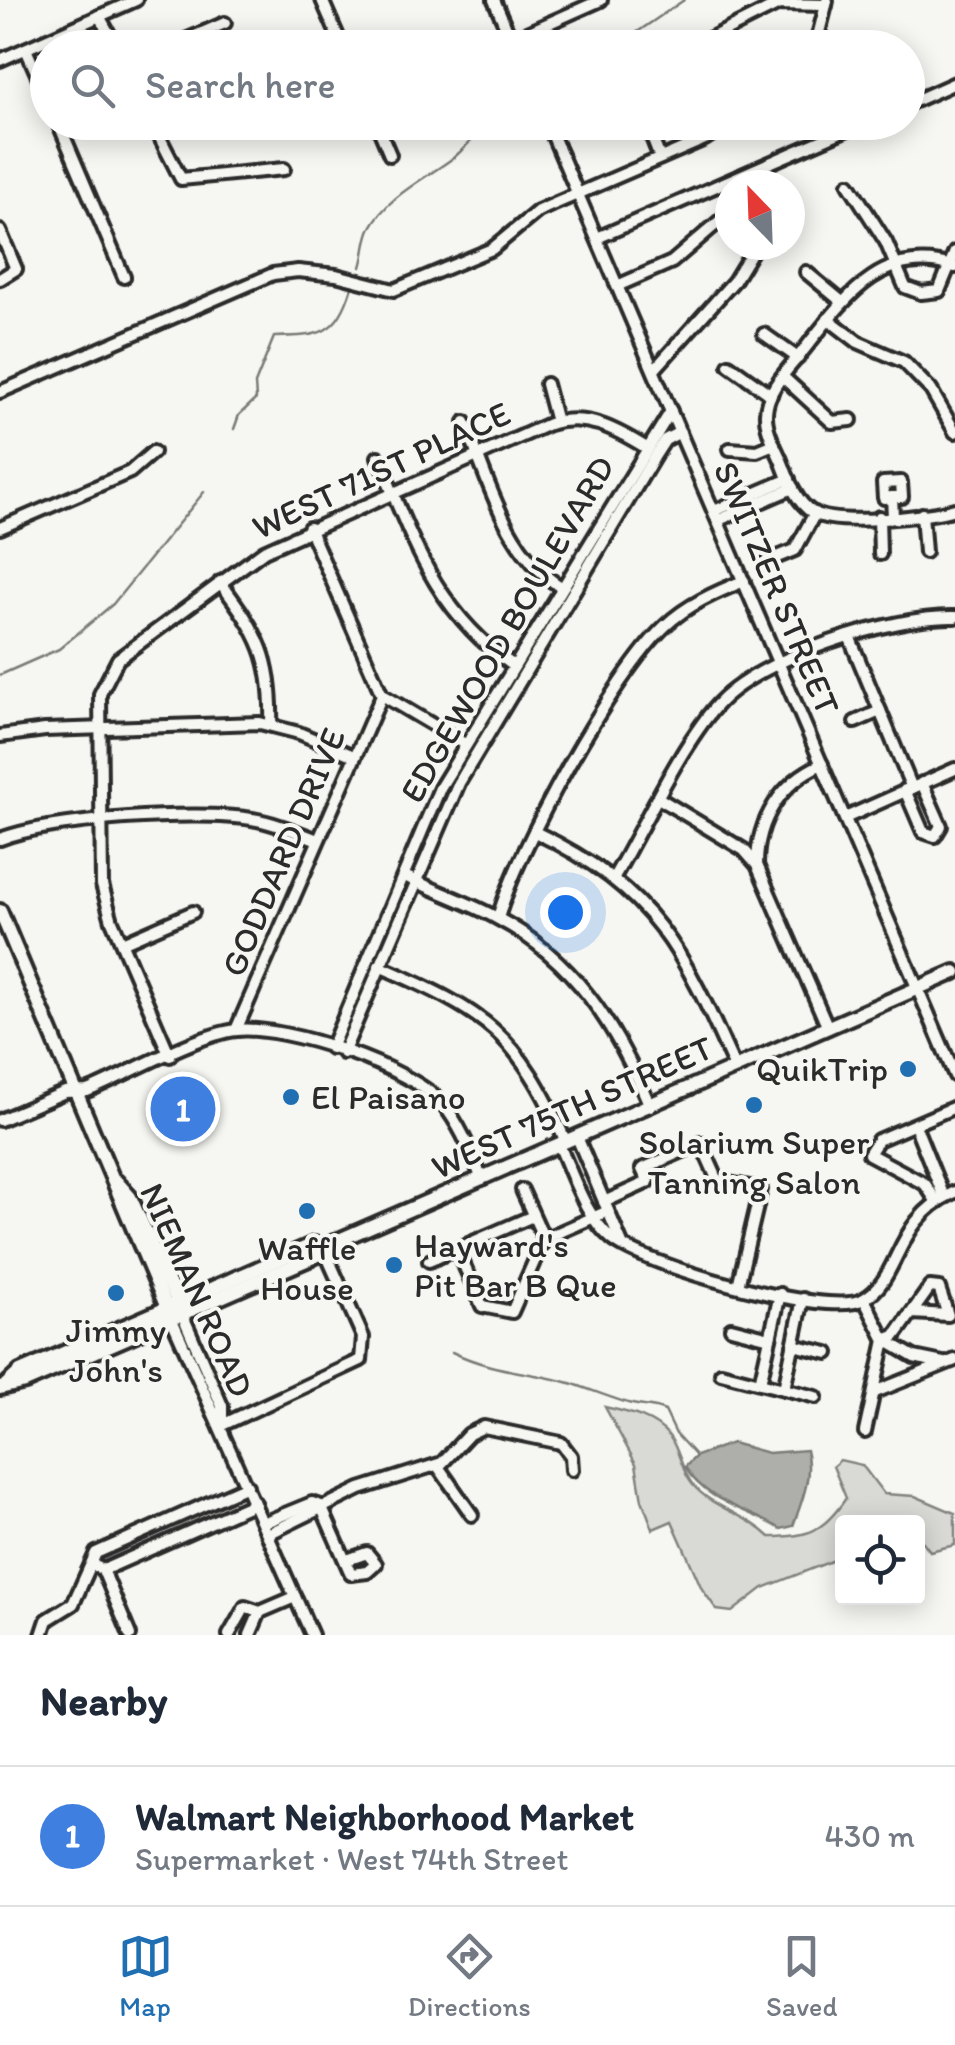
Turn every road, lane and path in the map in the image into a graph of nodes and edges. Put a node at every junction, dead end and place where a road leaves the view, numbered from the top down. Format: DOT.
graph roads {
  1 [pos="136,0"];
  2 [pos="322,0"];
  3 [pos="494,0"];
  4 [pos="601,0"];
  5 [pos="827,2"];
  6 [pos="109,6"];
  7 [pos="99,16"];
  8 [pos="225,23"];
  9 [pos="68,30"];
  10 [pos="107,30"];
  11 [pos="209,30"];
  12 [pos="335,30"];
  13 [pos="507,30"];
  14 [pos="541,30"];
  15 [pos="727,30"];
  16 [pos="820,30"];
  17 [pos="30,47"];
  18 [pos="26,49"];
  19 [pos="30,58"];
  20 [pos="0,60"];
  21 [pos="955,83"];
  22 [pos="925,96"];
  23 [pos="66,140"];
  24 [pos="161,140"];
  25 [pos="384,140"];
  26 [pos="555,140"];
  27 [pos="653,140"];
  28 [pos="695,140"];
  29 [pos="823,140"];
  30 [pos="390,155"];
  31 [pos="660,158"];
  32 [pos="284,169"];
  33 [pos="849,184"];
  34 [pos="578,192"];
  35 [pos="715,225"];
  36 [pos="0,231"];
  37 [pos="597,238"];
  38 [pos="955,252"];
  39 [pos="747,260"];
  40 [pos="894,265"];
  41 [pos="953,266"];
  42 [pos="806,272"];
  43 [pos="124,276"];
  44 [pos="0,279"];
  45 [pos="617,286"];
  46 [pos="842,302"];
  47 [pos="828,319"];
  48 [pos="764,334"];
  49 [pos="798,358"];
  50 [pos="729,365"];
  51 [pos="654,370"];
  52 [pos="783,377"];
  53 [pos="546,384"];
  54 [pos="0,392"];
  55 [pos="770,395"];
  56 [pos="671,411"];
  57 [pos="851,420"];
  58 [pos="465,422"];
  59 [pos="556,422"];
  60 [pos="680,432"];
  61 [pos="955,432"];
  62 [pos="774,444"];
  63 [pos="645,447"];
  64 [pos="730,449"];
  65 [pos="153,452"];
  66 [pos="478,455"];
  67 [pos="378,457"];
  68 [pos="791,483"];
  69 [pos="393,492"];
  70 [pos="892,498"];
  71 [pos="955,509"];
  72 [pos="814,513"];
  73 [pos="922,514"];
  74 [pos="716,516"];
  75 [pos="893,516"];
  76 [pos="878,517"];
  77 [pos="0,528"];
  78 [pos="310,528"];
  79 [pos="926,552"];
  80 [pos="880,554"];
  81 [pos="768,561"];
  82 [pos="744,581"];
  83 [pos="220,582"];
  84 [pos="562,587"];
  85 [pos="955,617"];
  86 [pos="850,636"];
  87 [pos="780,665"];
  88 [pos="514,666"];
  89 [pos="382,695"];
  90 [pos="880,711"];
  91 [pos="856,722"];
  92 [pos="271,725"];
  93 [pos="100,728"];
  94 [pos="0,736"];
  95 [pos="466,744"];
  96 [pos="354,756"];
  97 [pos="822,764"];
  98 [pos="955,769"];
  99 [pos="913,787"];
  100 [pos="660,799"];
  101 [pos="845,818"];
  102 [pos="100,822"];
  103 [pos="534,832"];
  104 [pos="0,839"];
  105 [pos="318,840"];
  106 [pos="757,865"];
  107 [pos="614,877"];
  108 [pos="409,878"];
  109 [pos="0,911"];
  110 [pos="193,912"];
  111 [pos="498,918"];
  112 [pos="122,942"];
  113 [pos="379,966"];
  114 [pos="955,972"];
  115 [pos="917,989"];
  116 [pos="828,1028"];
  117 [pos="236,1030"];
  118 [pos="337,1050"];
  119 [pos="170,1056"];
  120 [pos="735,1068"];
  121 [pos="955,1076"];
  122 [pos="77,1092"];
  123 [pos="650,1106"];
  124 [pos="955,1108"];
  125 [pos="0,1120"];
  126 [pos="915,1125"];
  127 [pos="568,1142"];
  128 [pos="482,1179"];
  129 [pos="522,1190"];
  130 [pos="945,1197"];
  131 [pos="606,1206"];
  132 [pos="533,1216"];
  133 [pos="594,1217"];
  134 [pos="544,1240"];
  135 [pos="622,1244"];
  136 [pos="322,1247"];
  137 [pos="457,1249"];
  138 [pos="429,1261"];
  139 [pos="738,1286"];
  140 [pos="780,1294"];
  141 [pos="804,1299"];
  142 [pos="864,1299"];
  143 [pos="175,1311"];
  144 [pos="912,1313"];
  145 [pos="731,1328"];
  146 [pos="771,1336"];
  147 [pos="885,1340"];
  148 [pos="794,1342"];
  149 [pos="767,1353"];
  150 [pos="828,1353"];
  151 [pos="790,1358"];
  152 [pos="950,1361"];
  153 [pos="721,1374"];
  154 [pos="760,1383"];
  155 [pos="2,1387"];
  156 [pos="784,1388"];
  157 [pos="875,1392"];
  158 [pos="816,1396"];
  159 [pos="222,1424"];
  160 [pos="865,1432"];
  161 [pos="436,1466"];
  162 [pos="572,1470"];
  163 [pos="248,1486"];
  164 [pos="255,1503"];
  165 [pos="321,1506"];
  166 [pos="472,1515"];
  167 [pos="266,1529"];
  168 [pos="347,1560"];
  169 [pos="97,1568"];
  170 [pos="296,1597"];
  171 [pos="260,1612"];
  172 [pos="42,1635"];
  173 [pos="130,1635"];
  174 [pos="229,1635"];
  175 [pos="250,1635"];
  176 [pos="312,1635"];
  1 -- 6 [label="street"];
  2 -- 12 [label="street"];
  3 -- 13 [label="street"];
  4 -- 14 [label="street"];
  5 -- 15 [label="street"];
  5 -- 16 [label="street"];
  6 -- 7 [label="street"];
  7 -- 9 [label="street"];
  7 -- 10 [label="street"];
  8 -- 11 [label="street"];
  17 -- 18 [label="street"];
  18 -- 19 [label="street"];
  18 -- 20 [label="street"];
  21 -- 22 [label="street"];
  23 -- 43 [label="street"];
  24 -- 32 [label="street"];
  25 -- 30 [label="street"];
  26 -- 34 [label="street, SWITZER STREET"];
  27 -- 31 [label="street"];
  28 -- 31 [label="street"];
  29 -- 37 [label="street"];
  31 -- 34 [label="street"];
  33 -- 40 [label="street"];
  34 -- 37 [label="street, SWITZER STREET"];
  34 -- 54 [label="street"];
  35 -- 45 [label="street"];
  36 -- 44 [label="street"];
  37 -- 45 [label="street, SWITZER STREET"];
  38 -- 41 [label="street"];
  39 -- 51 [label="street"];
  40 -- 41 [label="street"];
  40 -- 41 [label="street"];
  40 -- 46 [label="street"];
  42 -- 46 [label="street"];
  45 -- 51 [label="street, SWITZER STREET"];
  46 -- 47 [label="street"];
  47 -- 49 [label="street"];
  47 -- 61 [label="street"];
  48 -- 49 [label="street"];
  49 -- 52 [label="street"];
  50 -- 55 [label="street"];
  51 -- 56 [label="street, SWITZER STREET"];
  52 -- 55 [label="street"];
  52 -- 57 [label="street"];
  53 -- 59 [label="street"];
  55 -- 62 [label="street"];
  56 -- 60 [label="street, SWITZER STREET"];
  56 -- 63 [label="street, EDGEWOOD BOULEVARD"];
  58 -- 66 [label="street"];
  59 -- 63 [label="street, WEST 71ST PLACE"];
  59 -- 66 [label="street, WEST 71ST PLACE"];
  60 -- 74 [label="street, SWITZER STREET"];
  60 -- 108 [label="street, EDGEWOOD BOULEVARD"];
  62 -- 64 [label="street"];
  62 -- 68 [label="street"];
  63 -- 84 [label="street, EDGEWOOD BOULEVARD"];
  65 -- 77 [label="street"];
  66 -- 69 [label="street, WEST 71ST PLACE"];
  66 -- 84 [label="street"];
  67 -- 69 [label="street"];
  68 -- 72 [label="street"];
  68 -- 74 [label="street"];
  69 -- 78 [label="street, WEST 71ST PLACE"];
  69 -- 88 [label="street"];
  70 -- 75 [label="street"];
  71 -- 73 [label="street"];
  72 -- 76 [label="street"];
  72 -- 81 [label="street"];
  73 -- 75 [label="street"];
  73 -- 79 [label="street"];
  74 -- 82 [label="street, SWITZER STREET"];
  75 -- 76 [label="street"];
  76 -- 80 [label="street"];
  78 -- 83 [label="street, WEST 71ST PLACE"];
  78 -- 89 [label="street"];
  82 -- 87 [label="street, SWITZER STREET"];
  82 -- 103 [label="street"];
  83 -- 92 [label="street"];
  83 -- 93 [label="street, WEST 71ST PLACE"];
  84 -- 88 [label="street, EDGEWOOD BOULEVARD"];
  85 -- 86 [label="street"];
  86 -- 87 [label="street"];
  86 -- 90 [label="street"];
  87 -- 97 [label="street, SWITZER STREET"];
  87 -- 100 [label="street"];
  88 -- 95 [label="street, EDGEWOOD BOULEVARD"];
  89 -- 95 [label="street"];
  89 -- 96 [label="street, GODDARD DRIVE"];
  90 -- 91 [label="street"];
  90 -- 99 [label="street"];
  92 -- 93 [label="street"];
  92 -- 96 [label="street"];
  93 -- 94 [label="street"];
  93 -- 102 [label="street, WEST 71ST PLACE"];
  95 -- 108 [label="street, EDGEWOOD BOULEVARD"];
  96 -- 105 [label="street, GODDARD DRIVE"];
  97 -- 101 [label="street, SWITZER STREET"];
  97 -- 106 [label="street"];
  98 -- 99 [label="street"];
  99 -- 101 [label="street"];
  100 -- 106 [label="street"];
  100 -- 107 [label="street"];
  101 -- 115 [label="street, SWITZER STREET"];
  102 -- 104 [label="street"];
  102 -- 105 [label="street"];
  102 -- 112 [label="street, WEST 71ST PLACE"];
  103 -- 107 [label="street"];
  103 -- 111 [label="street"];
  105 -- 117 [label="street, GODDARD DRIVE"];
  106 -- 116 [label="street"];
  107 -- 120 [label="street"];
  108 -- 111 [label="street"];
  108 -- 113 [label="street, EDGEWOOD BOULEVARD"];
  108 -- 118 [label="street, EDGEWOOD BOULEVARD"];
  109 -- 122 [label="main road, NIEMAN ROAD"];
  110 -- 112 [label="street"];
  111 -- 123 [label="street"];
  112 -- 119 [label="street, WEST 71ST PLACE"];
  113 -- 118 [label="street, EDGEWOOD BOULEVARD"];
  113 -- 127 [label="street"];
  114 -- 115 [label="main road, WEST 75TH STREET"];
  115 -- 116 [label="main road, WEST 75TH STREET"];
  115 -- 121 [label="street, SWITZER STREET"];
  116 -- 120 [label="main road, WEST 75TH STREET"];
  117 -- 118 [label="street"];
  117 -- 119 [label="street"];
  118 -- 128 [label="street"];
  119 -- 122 [label="street"];
  120 -- 123 [label="main road, WEST 75TH STREET"];
  122 -- 125 [label="street"];
  122 -- 143 [label="main road, NIEMAN ROAD"];
  123 -- 127 [label="main road, WEST 75TH STREET"];
  124 -- 126 [label="street"];
  126 -- 130 [label="street"];
  126 -- 130 [label="street"];
  127 -- 128 [label="main road, WEST 75TH STREET"];
  127 -- 131 [label="street"];
  127 -- 133 [label="street"];
  128 -- 136 [label="main road, WEST 75TH STREET"];
  129 -- 132 [label="street"];
  130 -- 142 [label="street"];
  131 -- 133 [label="street"];
  131 -- 135 [label="street"];
  131 -- 139 [label="street"];
  132 -- 134 [label="street"];
  132 -- 137 [label="street"];
  133 -- 134 [label="street"];
  133 -- 135 [label="street"];
  134 -- 137 [label="street"];
  135 -- 139 [label="street"];
  136 -- 143 [label="main road, WEST 75TH STREET"];
  136 -- 159 [label="street"];
  137 -- 138 [label="street"];
  139 -- 140 [label="street"];
  140 -- 141 [label="street"];
  140 -- 146 [label="street"];
  141 -- 142 [label="street"];
  141 -- 148 [label="street"];
  142 -- 147 [label="street"];
  143 -- 155 [label="main road, WEST 75TH STREET"];
  143 -- 159 [label="street, NIEMAN ROAD"];
  144 -- 147 [label="street"];
  145 -- 146 [label="street"];
  146 -- 148 [label="street"];
  146 -- 149 [label="street"];
  147 -- 152 [label="street"];
  147 -- 157 [label="street"];
  148 -- 150 [label="street"];
  148 -- 151 [label="street"];
  149 -- 151 [label="street"];
  149 -- 154 [label="street"];
  151 -- 156 [label="street"];
  152 -- 157 [label="street"];
  153 -- 154 [label="street"];
  154 -- 156 [label="street"];
  156 -- 158 [label="street"];
  157 -- 160 [label="street"];
  159 -- 163 [label="street, NIEMAN ROAD"];
  161 -- 162 [label="street"];
  161 -- 165 [label="street"];
  161 -- 166 [label="street"];
  163 -- 164 [label="street, NIEMAN ROAD"];
  163 -- 169 [label="street"];
  164 -- 167 [label="street, NIEMAN ROAD"];
  164 -- 169 [label="street"];
  165 -- 167 [label="street"];
  165 -- 168 [label="street"];
  167 -- 170 [label="street, NIEMAN ROAD"];
  169 -- 172 [label="street"];
  169 -- 173 [label="street"];
  170 -- 171 [label="street"];
  170 -- 176 [label="street, NIEMAN ROAD"];
  171 -- 174 [label="street"];
  171 -- 175 [label="street"];
}
